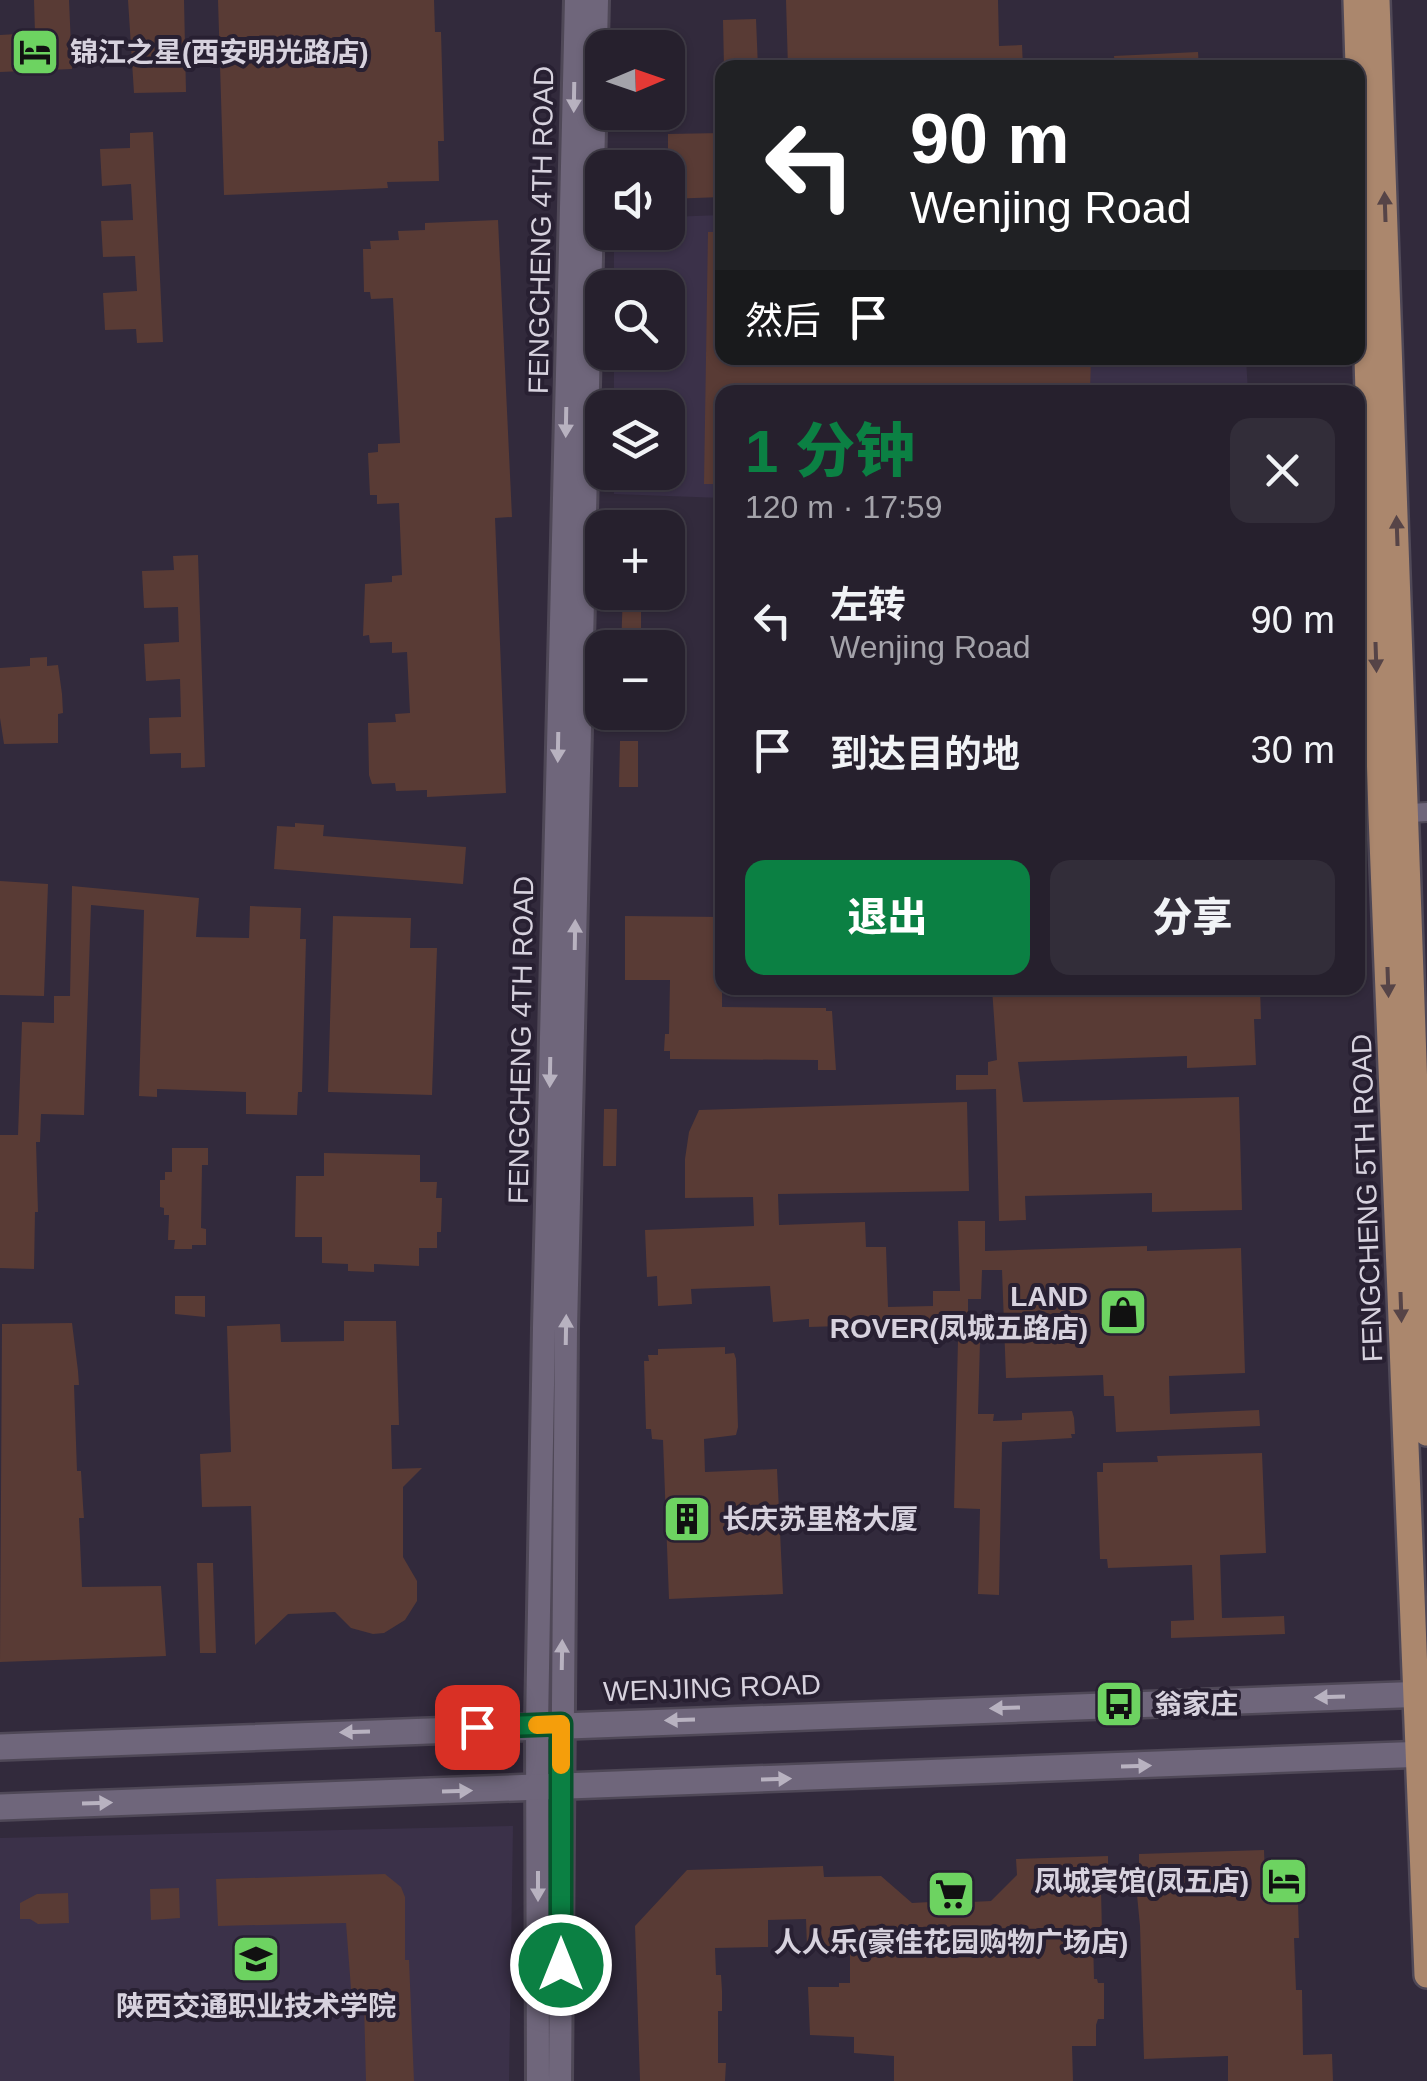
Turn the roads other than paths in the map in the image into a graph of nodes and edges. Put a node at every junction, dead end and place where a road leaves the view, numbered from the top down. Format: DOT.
graph roads {
  1 [pos="576,0"];
  2 [pos="597,0"];
  3 [pos="1356,0"];
  4 [pos="1377,0"];
  5 [pos="1358,60"];
  6 [pos="1365,293"];
  7 [pos="1417,812"];
  8 [pos="1381,815"];
  9 [pos="1412,1090"];
  10 [pos="1427,1433"];
  11 [pos="1422,1694"];
  12 [pos="549,1724"];
  13 [pos="0,1747"];
  14 [pos="1423,1754"];
  15 [pos="550,1788"];
  16 [pos="0,1806"];
  17 [pos="1427,1975"];
  18 [pos="538,2081"];
  19 [pos="560,2081"];
  1 -- 12 [label="street, FENGCHENG 4TH ROAD, one-way"];
  12 -- 2 [label="street, FENGCHENG 4TH ROAD, one-way"];
  3 -- 5 [label="main road, FENGCHENG 5TH ROAD, one-way"];
  7 -- 4 [label="main road, FENGCHENG 5TH ROAD, one-way"];
  6 -- 8 [label="main road, FENGCHENG 5TH ROAD, one-way"];
  7 -- 8 [label="street"];
  7 -- 9 [label="main road, FENGCHENG 5TH ROAD"];
  8 -- 9 [label="main road, FENGCHENG 5TH ROAD, one-way"];
  9 -- 10 [label="main road, FENGCHENG 5TH ROAD"];
  9 -- 11 [label="main road, FENGCHENG 5TH ROAD, one-way"];
  11 -- 12 [label="main road, WENJING ROAD, one-way"];
  11 -- 14 [label="main road, FENGCHENG 5TH ROAD"];
  12 -- 13 [label="main road, WENJING ROAD, one-way"];
  12 -- 15 [label="street, FENGCHENG 4TH ROAD"];
  15 -- 14 [label="main road, one-way"];
  14 -- 17 [label="main road, FENGCHENG 5TH ROAD"];
  16 -- 15 [label="main road, one-way"];
  15 -- 18 [label="street, FENGCHENG 4TH ROAD, one-way"];
  15 -- 19 [label="street, FENGCHENG 4TH ROAD"];
}
